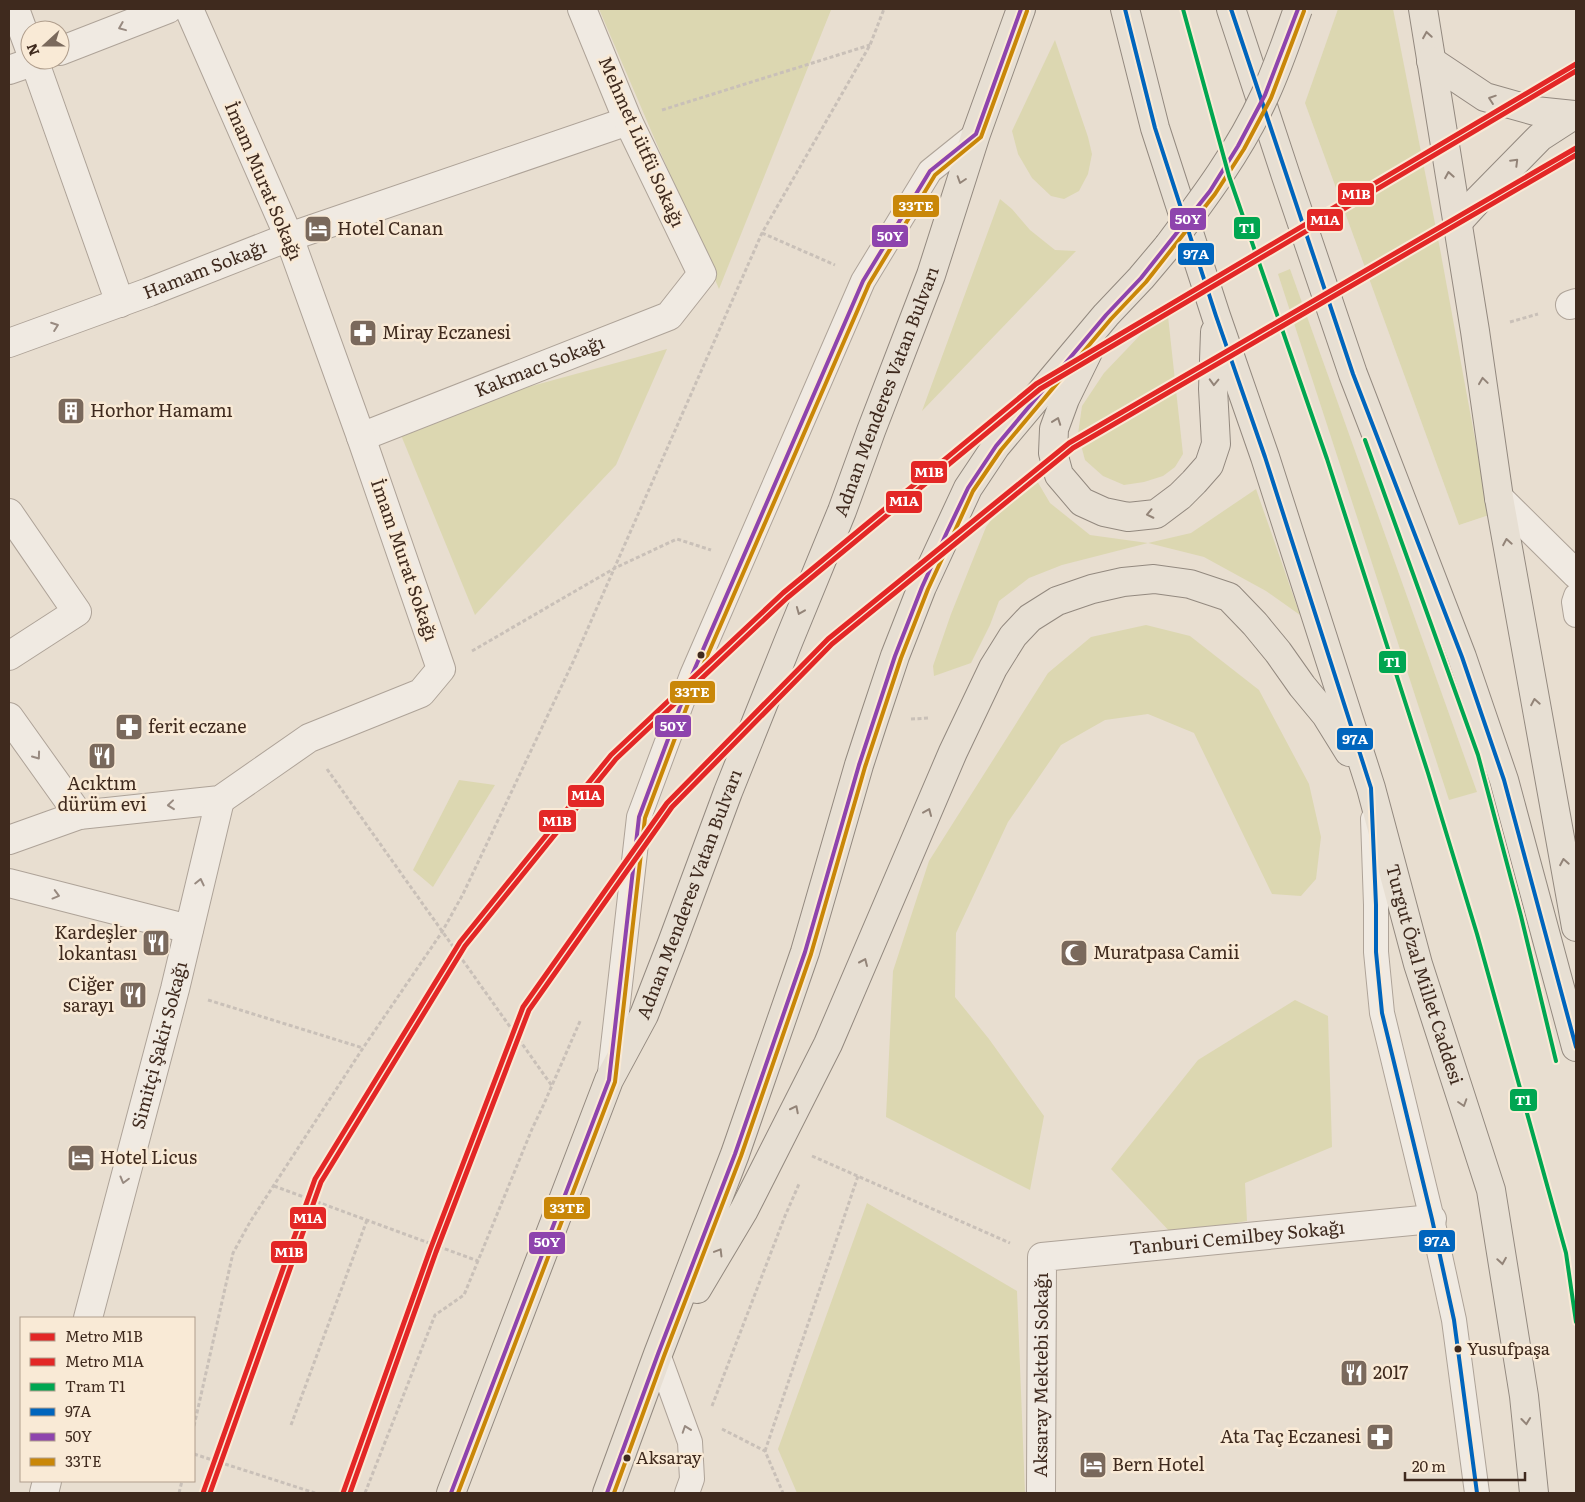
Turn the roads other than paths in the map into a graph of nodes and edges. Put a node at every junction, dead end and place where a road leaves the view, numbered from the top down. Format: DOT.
graph roads {
  1 [pos="15,9"];
  2 [pos="168,9"];
  3 [pos="188,9"];
  4 [pos="582,9"];
  5 [pos="1021,9"];
  6 [pos="1125,9"];
  7 [pos="1231,9"];
  8 [pos="1298,9"];
  9 [pos="1423,9"];
  10 [pos="20,22"];
  11 [pos="70,47"];
  12 [pos="1431,61"];
  13 [pos="38,70"];
  14 [pos="628,121"];
  15 [pos="976,134"];
  16 [pos="1457,223"];
  17 [pos="289,237"];
  18 [pos="702,274"];
  19 [pos="120,303"];
  20 [pos="1106,315"];
  21 [pos="1216,316"];
  22 [pos="9,343"];
  23 [pos="361,437"];
  24 [pos="1499,498"];
  25 [pos="9,513"];
  26 [pos="1576,574"];
  27 [pos="1576,596"];
  28 [pos="1576,615"];
  29 [pos="9,656"];
  30 [pos="9,717"];
  31 [pos="1371,788"];
  32 [pos="220,800"];
  33 [pos="79,815"];
  34 [pos="9,840"];
  35 [pos="9,882"];
  36 [pos="1576,927"];
  37 [pos="189,929"];
  38 [pos="1576,1046"];
  39 [pos="609,1080"];
  40 [pos="1432,1219"];
  41 [pos="1042,1258"];
  42 [pos="88,1317"];
  43 [pos="658,1354"];
  44 [pos="451,1493"];
  45 [pos="607,1493"];
  46 [pos="686,1493"];
  47 [pos="1041,1493"];
  48 [pos="1477,1493"];
  49 [pos="1534,1493"];
  1 -- 10 [label="street"];
  2 -- 11 [label="street, one-way"];
  3 -- 17 [label="street, İmam Murat Sokağı"];
  4 -- 14 [label="street, Mehmet Lütfü Sokağı"];
  5 -- 15 [label="main road, Adnan Menderes Vatan Bulvarı"];
  6 -- 21 [label="main road, Turgut Özal Millet Caddesi"];
  7 -- 38 [label="main road"];
  8 -- 20 [label="main road, bridge"];
  12 -- 9 [label="main road, one-way"];
  16 -- 12 [label="main road, one-way"];
  16 -- 12 [label="main road, one-way"];
  13 -- 19 [label="street"];
  14 -- 17 [label="street, Hamam Sokağı"];
  14 -- 18 [label="street, Mehmet Lütfü Sokağı"];
  15 -- 39 [label="main road, Adnan Menderes Vatan Bulvarı, one-way"];
  15 -- 39 [label="lane"];
  24 -- 16 [label="main road, one-way"];
  17 -- 19 [label="street, Hamam Sokağı"];
  17 -- 23 [label="street, İmam Murat Sokağı"];
  18 -- 23 [label="street, Kakmacı Sokağı"];
  22 -- 19 [label="street, Hamam Sokağı, one-way"];
  21 -- 20 [label="main road, one-way"];
  20 -- 43 [label="main road"];
  21 -- 31 [label="main road, Turgut Özal Millet Caddesi"];
  23 -- 32 [label="street, İmam Murat Sokağı"];
  24 -- 26 [label="street"];
  36 -- 24 [label="main road, one-way"];
  25 -- 29 [label="street"];
  27 -- 28 [label="lane"];
  30 -- 33 [label="street, one-way"];
  31 -- 40 [label="lane"];
  43 -- 31 [label="main road, one-way"];
  31 -- 49 [label="main road, Turgut Özal Millet Caddesi, one-way"];
  32 -- 33 [label="street, one-way"];
  37 -- 32 [label="street, Simitçi Şakir Sokağı, one-way"];
  33 -- 34 [label="street"];
  35 -- 37 [label="street, one-way"];
  37 -- 42 [label="street, Simitçi Şakir Sokağı, one-way"];
  39 -- 44 [label="main road, Adnan Menderes Vatan Bulvarı"];
  40 -- 41 [label="street, Tanburi Cemilbey Sokağı"];
  40 -- 48 [label="lane"];
  41 -- 47 [label="street, Aksaray Mektebi Sokağı"];
  43 -- 45 [label="main road"];
  46 -- 43 [label="lane, one-way"];
}
